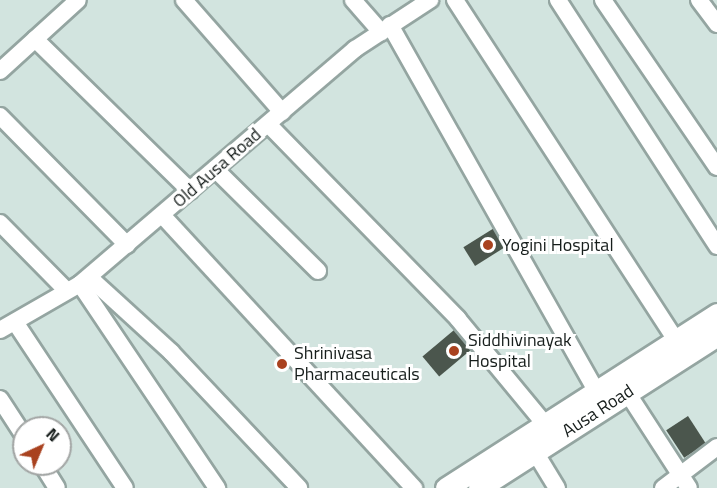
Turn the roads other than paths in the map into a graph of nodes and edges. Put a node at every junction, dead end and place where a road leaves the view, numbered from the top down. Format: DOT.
graph roads {
  1 [pos="78,0"];
  2 [pos="184,0"];
  3 [pos="353,0"];
  4 [pos="430,0"];
  5 [pos="455,0"];
  6 [pos="558,0"];
  7 [pos="603,0"];
  8 [pos="699,0"];
  9 [pos="717,24"];
  10 [pos="386,29"];
  11 [pos="35,39"];
  12 [pos="0,70"];
  13 [pos="282,112"];
  14 [pos="0,116"];
  15 [pos="268,124"];
  16 [pos="717,166"];
  17 [pos="216,169"];
  18 [pos="190,191"];
  19 [pos="162,215"];
  20 [pos="0,224"];
  21 [pos="127,245"];
  22 [pos="717,246"];
  23 [pos="318,271"];
  24 [pos="79,284"];
  25 [pos="717,314"];
  26 [pos="4,327"];
  27 [pos="717,335"];
  28 [pos="676,340"];
  29 [pos="622,385"];
  30 [pos="596,391"];
  31 [pos="0,399"];
  32 [pos="12,418"];
  33 [pos="545,423"];
  34 [pos="717,447"];
  35 [pos="535,452"];
  36 [pos="685,482"];
  37 [pos="125,488"];
  38 [pos="218,488"];
  39 [pos="299,488"];
  40 [pos="414,488"];
  41 [pos="446,488"];
  42 [pos="479,488"];
  43 [pos="557,488"];
  44 [pos="663,488"];
  1 -- 11 [label="street"];
  2 -- 13 [label="street"];
  3 -- 10 [label="street"];
  4 -- 10 [label="street, Old Ausa Road"];
  5 -- 28 [label="street"];
  6 -- 22 [label="street"];
  7 -- 16 [label="street"];
  8 -- 9 [label="street"];
  10 -- 13 [label="street, Old Ausa Road"];
  10 -- 30 [label="street"];
  11 -- 12 [label="street"];
  11 -- 18 [label="street"];
  13 -- 15 [label="street, Old Ausa Road"];
  14 -- 21 [label="street"];
  15 -- 17 [label="street, Old Ausa Road"];
  15 -- 33 [label="street"];
  17 -- 18 [label="street, Old Ausa Road"];
  17 -- 23 [label="street"];
  18 -- 19 [label="street, Old Ausa Road"];
  19 -- 21 [label="street, Old Ausa Road"];
  19 -- 40 [label="street"];
  20 -- 24 [label="street"];
  21 -- 24 [label="street, Old Ausa Road"];
  24 -- 26 [label="street, Old Ausa Road"];
  24 -- 38 [label="street"];
  24 -- 39 [label="street"];
  25 -- 28 [label="main road"];
  26 -- 37 [label="street"];
  27 -- 29 [label="main road, Ausa Road"];
  28 -- 29 [label="main road"];
  29 -- 30 [label="main road"];
  29 -- 35 [label="main road, Ausa Road"];
  29 -- 36 [label="street"];
  30 -- 33 [label="main road"];
  31 -- 32 [label="street"];
  33 -- 41 [label="main road"];
  34 -- 36 [label="street"];
  35 -- 42 [label="main road, Ausa Road"];
  35 -- 43 [label="street"];
  36 -- 44 [label="street"];
}
